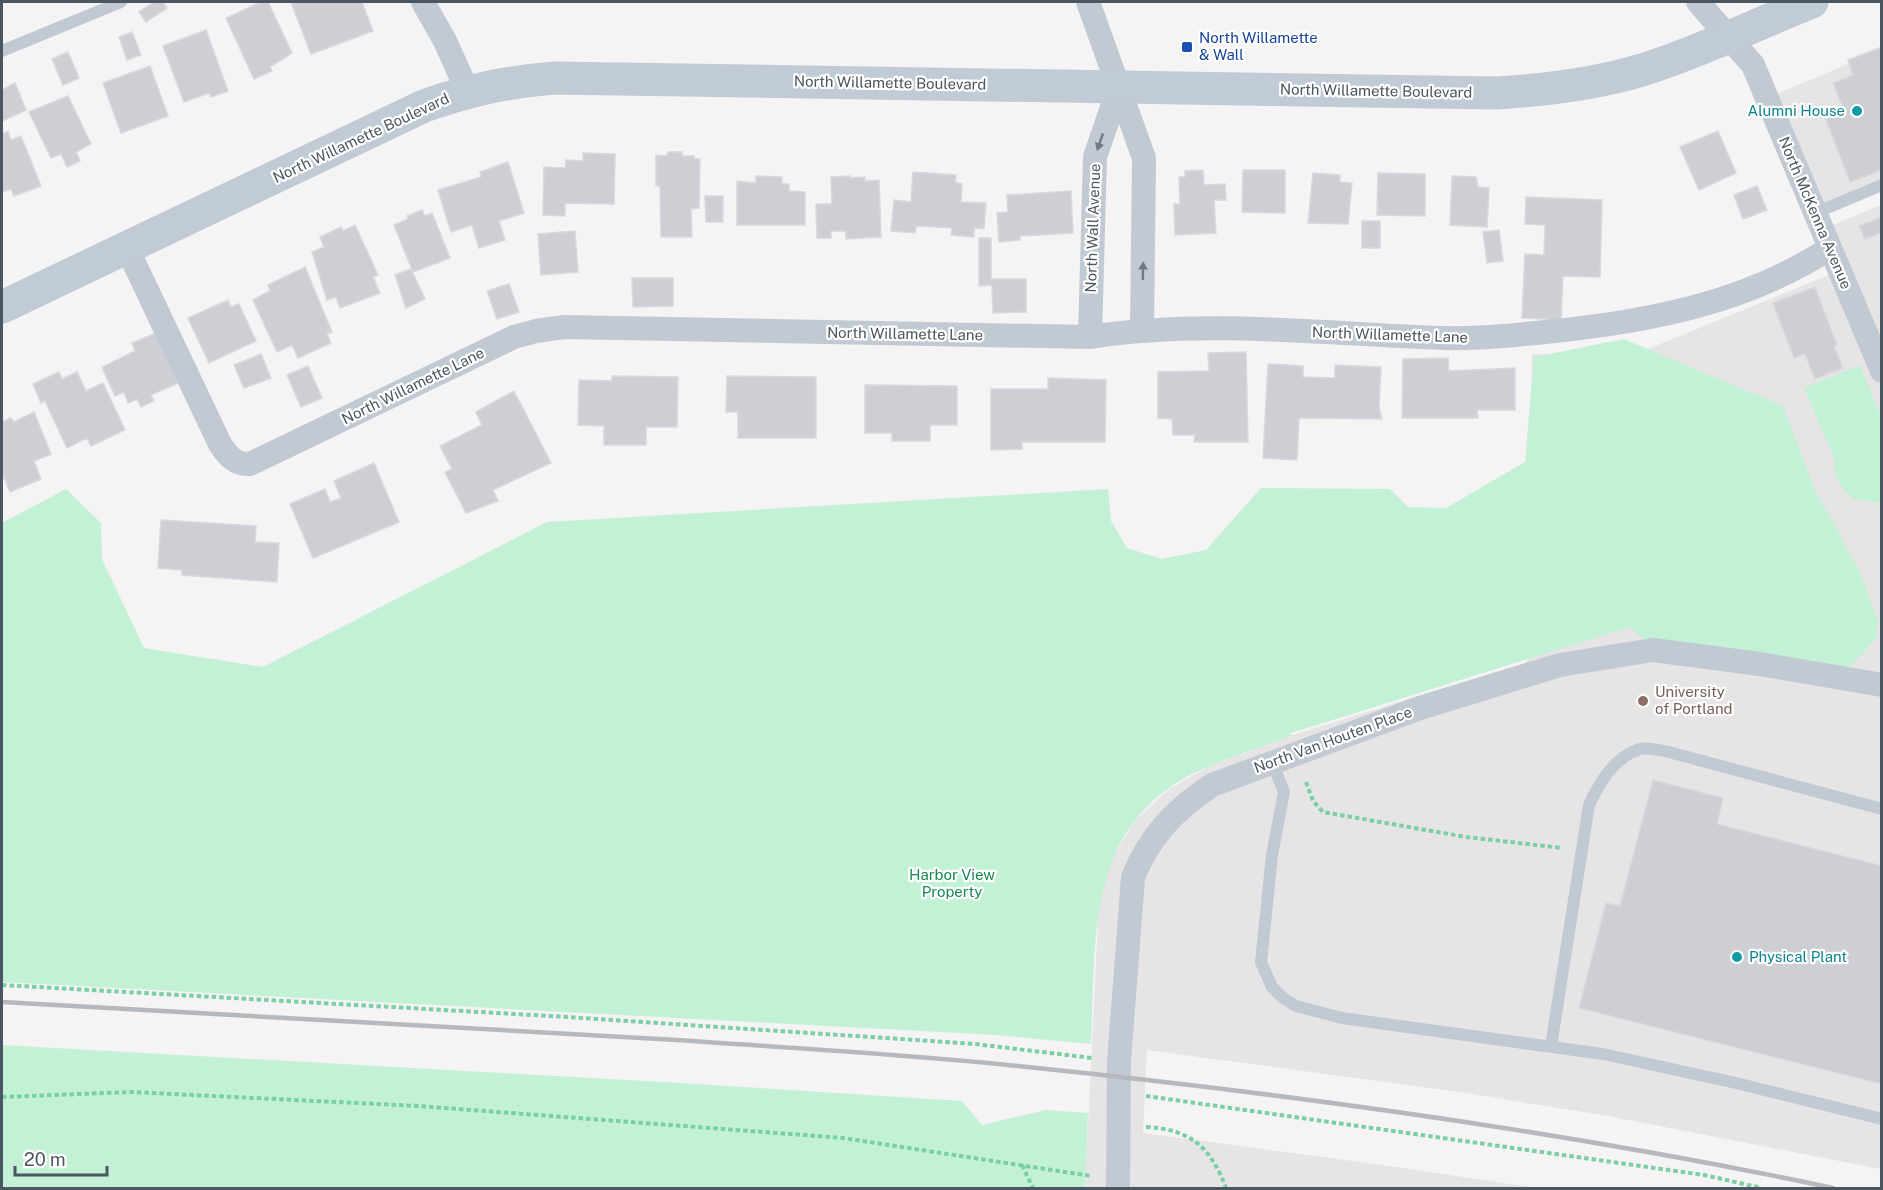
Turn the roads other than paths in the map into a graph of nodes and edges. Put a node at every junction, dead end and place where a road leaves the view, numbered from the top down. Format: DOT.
graph roads {
  1 [pos="121,2"];
  2 [pos="423,2"];
  3 [pos="1088,2"];
  4 [pos="1698,2"];
  5 [pos="1812,2"];
  6 [pos="1728,36"];
  7 [pos="2,51"];
  8 [pos="1119,87"];
  9 [pos="467,90"];
  10 [pos="1881,186"];
  11 [pos="1815,213"];
  12 [pos="127,248"];
  13 [pos="1830,248"];
  14 [pos="2,307"];
  15 [pos="1142,329"];
  16 [pos="1090,337"];
  17 [pos="1881,371"];
  18 [pos="1881,685"];
  19 [pos="1272,762"];
  20 [pos="1881,809"];
  21 [pos="1551,1046"];
  22 [pos="1881,1119"];
  23 [pos="1118,1187"];
  1 -- 7 [label="lane"];
  2 -- 9 [label="street"];
  3 -- 8 [label="street"];
  4 -- 6 [label="street, North McKenna Avenue"];
  5 -- 6 [label="main road, North Willamette Boulevard"];
  6 -- 8 [label="main road, North Willamette Boulevard"];
  6 -- 11 [label="street, North McKenna Avenue"];
  8 -- 9 [label="main road, North Willamette Boulevard"];
  15 -- 8 [label="street, one-way"];
  8 -- 16 [label="street, North Wall Avenue, one-way"];
  9 -- 12 [label="main road, North Willamette Boulevard"];
  10 -- 11 [label="lane"];
  11 -- 13 [label="street, North McKenna Avenue"];
  12 -- 14 [label="main road, North Willamette Boulevard"];
  12 -- 16 [label="street, North Willamette Lane"];
  13 -- 15 [label="street, North Willamette Lane"];
  13 -- 17 [label="street, North McKenna Avenue"];
  15 -- 16 [label="street, North Willamette Lane"];
  18 -- 19 [label="street, North Van Houten Place"];
  19 -- 21 [label="lane"];
  19 -- 23 [label="street, North Van Houten Place"];
  20 -- 21 [label="lane"];
  21 -- 22 [label="lane"];
}
